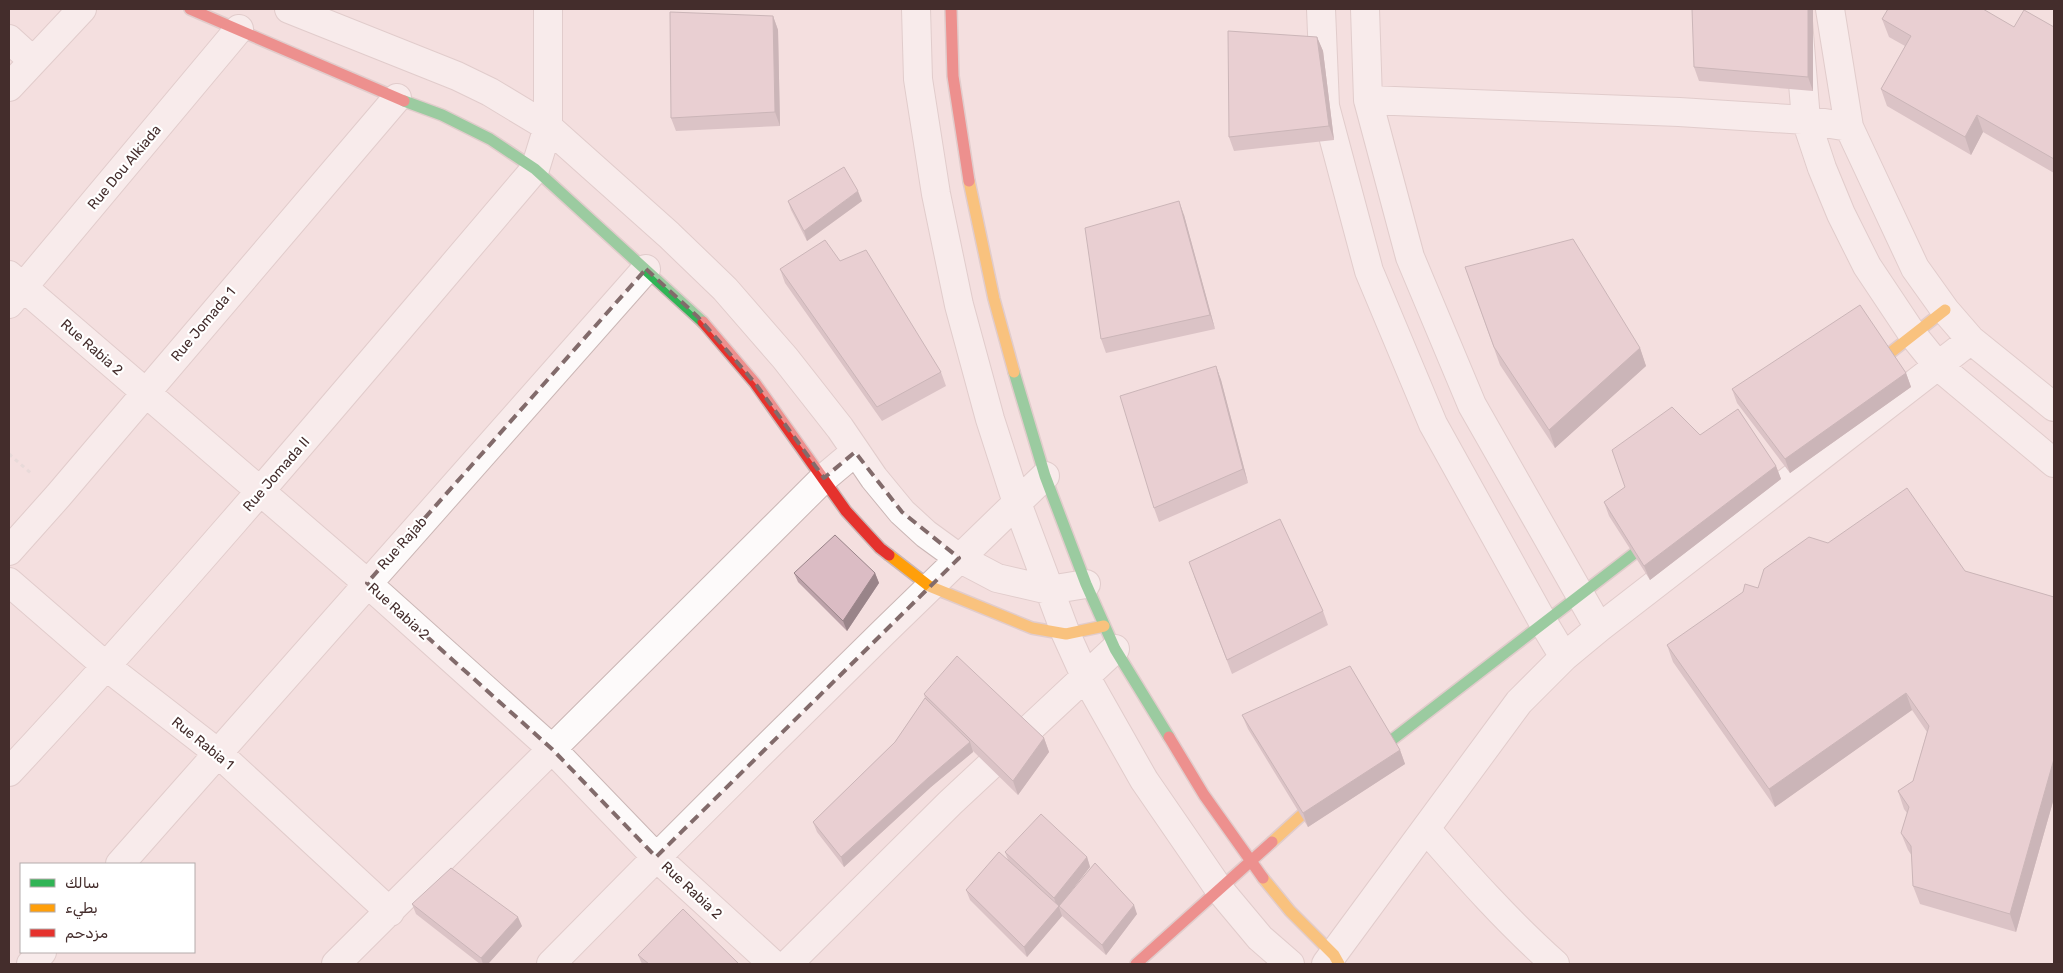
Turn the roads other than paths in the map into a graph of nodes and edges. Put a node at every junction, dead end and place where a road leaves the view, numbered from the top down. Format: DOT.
graph roads {
  1 [pos="82,9"];
  2 [pos="190,9"];
  3 [pos="289,9"];
  4 [pos="548,9"];
  5 [pos="916,9"];
  6 [pos="951,9"];
  7 [pos="1321,9"];
  8 [pos="1364,9"];
  9 [pos="1796,9"];
  10 [pos="1830,9"];
  11 [pos="239,29"];
  12 [pos="9,39"];
  13 [pos="32,60"];
  14 [pos="9,87"];
  15 [pos="397,98"];
  16 [pos="1368,100"];
  17 [pos="1806,120"];
  18 [pos="548,127"];
  19 [pos="1849,127"];
  20 [pos="535,169"];
  21 [pos="646,269"];
  22 [pos="13,289"];
  23 [pos="1945,310"];
  24 [pos="1913,335"];
  25 [pos="1970,340"];
  26 [pos="1938,366"];
  27 [pos="1851,384"];
  28 [pos="145,393"];
  29 [pos="2054,407"];
  30 [pos="856,452"];
  31 [pos="2054,463"];
  32 [pos="1045,476"];
  33 [pos="824,478"];
  34 [pos="260,492"];
  35 [pos="1017,503"];
  36 [pos="1672,523"];
  37 [pos="9,551"];
  38 [pos="959,558"];
  39 [pos="9,582"];
  40 [pos="367,583"];
  41 [pos="1086,584"];
  42 [pos="929,586"];
  43 [pos="1050,590"];
  44 [pos="1581,595"];
  45 [pos="1543,622"];
  46 [pos="1599,628"];
  47 [pos="1066,634"];
  48 [pos="1110,637"];
  49 [pos="1564,657"];
  50 [pos="106,667"];
  51 [pos="1085,676"];
  52 [pos="552,749"];
  53 [pos="218,753"];
  54 [pos="1355,769"];
  55 [pos="9,772"];
  56 [pos="1340,781"];
  57 [pos="1426,829"];
  58 [pos="656,857"];
  59 [pos="1250,862"];
  60 [pos="121,863"];
  61 [pos="1219,889"];
  62 [pos="390,912"];
  63 [pos="41,953"];
  64 [pos="1333,961"];
  65 [pos="31,964"];
  66 [pos="336,964"];
  67 [pos="551,964"];
  68 [pos="772,964"];
  69 [pos="788,964"];
  70 [pos="1136,964"];
  71 [pos="1290,964"];
  72 [pos="1555,964"];
  1 -- 13 [label="street"];
  2 -- 11 [label="street"];
  3 -- 18 [label="street"];
  4 -- 18 [label="street"];
  5 -- 35 [label="street"];
  6 -- 32 [label="street"];
  7 -- 45 [label="street"];
  8 -- 16 [label="street"];
  9 -- 17 [label="street"];
  10 -- 19 [label="street"];
  11 -- 15 [label="street"];
  11 -- 22 [label="street, Rue Dou Alkiada"];
  12 -- 13 [label="street"];
  13 -- 14 [label="street"];
  15 -- 20 [label="street"];
  15 -- 28 [label="street, Rue Jomada 1"];
  16 -- 17 [label="street"];
  16 -- 44 [label="street"];
  17 -- 19 [label="street"];
  17 -- 24 [label="street"];
  18 -- 20 [label="street"];
  18 -- 30 [label="street"];
  19 -- 23 [label="street"];
  20 -- 21 [label="street"];
  20 -- 34 [label="street, Rue Jomada II"];
  21 -- 33 [label="street"];
  21 -- 40 [label="street, Rue Rajab"];
  22 -- 28 [label="street, Rue Rabia 2"];
  23 -- 24 [label="street"];
  23 -- 25 [label="street"];
  24 -- 26 [label="street"];
  24 -- 27 [label="street"];
  25 -- 26 [label="street"];
  25 -- 29 [label="street"];
  26 -- 31 [label="street"];
  26 -- 46 [label="street"];
  28 -- 34 [label="street, Rue Rabia 2"];
  28 -- 37 [label="street, Rue Jomada 1"];
  30 -- 33 [label="street"];
  30 -- 38 [label="street"];
  32 -- 35 [label="street"];
  32 -- 41 [label="street"];
  33 -- 42 [label="street"];
  33 -- 52 [label="street"];
  34 -- 40 [label="street, Rue Rabia 2"];
  34 -- 50 [label="street, Rue Jomada II"];
  35 -- 38 [label="street"];
  35 -- 43 [label="street"];
  36 -- 44 [label="street"];
  38 -- 42 [label="street"];
  38 -- 43 [label="street"];
  39 -- 50 [label="street, Rue Rabia 1"];
  40 -- 52 [label="street, Rue Rabia 2"];
  40 -- 53 [label="street, Rue Rajab"];
  41 -- 43 [label="street"];
  41 -- 48 [label="street"];
  42 -- 47 [label="street"];
  42 -- 58 [label="street"];
  43 -- 47 [label="street"];
  44 -- 45 [label="street"];
  44 -- 46 [label="street"];
  45 -- 49 [label="street"];
  45 -- 54 [label="street"];
  46 -- 49 [label="street"];
  47 -- 48 [label="street"];
  47 -- 51 [label="street"];
  48 -- 51 [label="street"];
  48 -- 59 [label="street"];
  49 -- 57 [label="street"];
  50 -- 53 [label="street, Rue Rabia 1"];
  50 -- 55 [label="street, Rue Jomada II"];
  51 -- 61 [label="street"];
  51 -- 69 [label="street"];
  52 -- 58 [label="street, Rue Rabia 2"];
  52 -- 62 [label="street"];
  53 -- 60 [label="street, Rue Rajab"];
  53 -- 62 [label="street, Rue Rabia 1"];
  56 -- 59 [label="street"];
  57 -- 64 [label="street"];
  57 -- 72 [label="street"];
  58 -- 67 [label="street"];
  58 -- 68 [label="street, Rue Rabia 2"];
  59 -- 61 [label="street"];
  59 -- 64 [label="street"];
  61 -- 70 [label="street"];
  61 -- 71 [label="street"];
  62 -- 66 [label="street"];
  63 -- 65 [label="street"];
}
